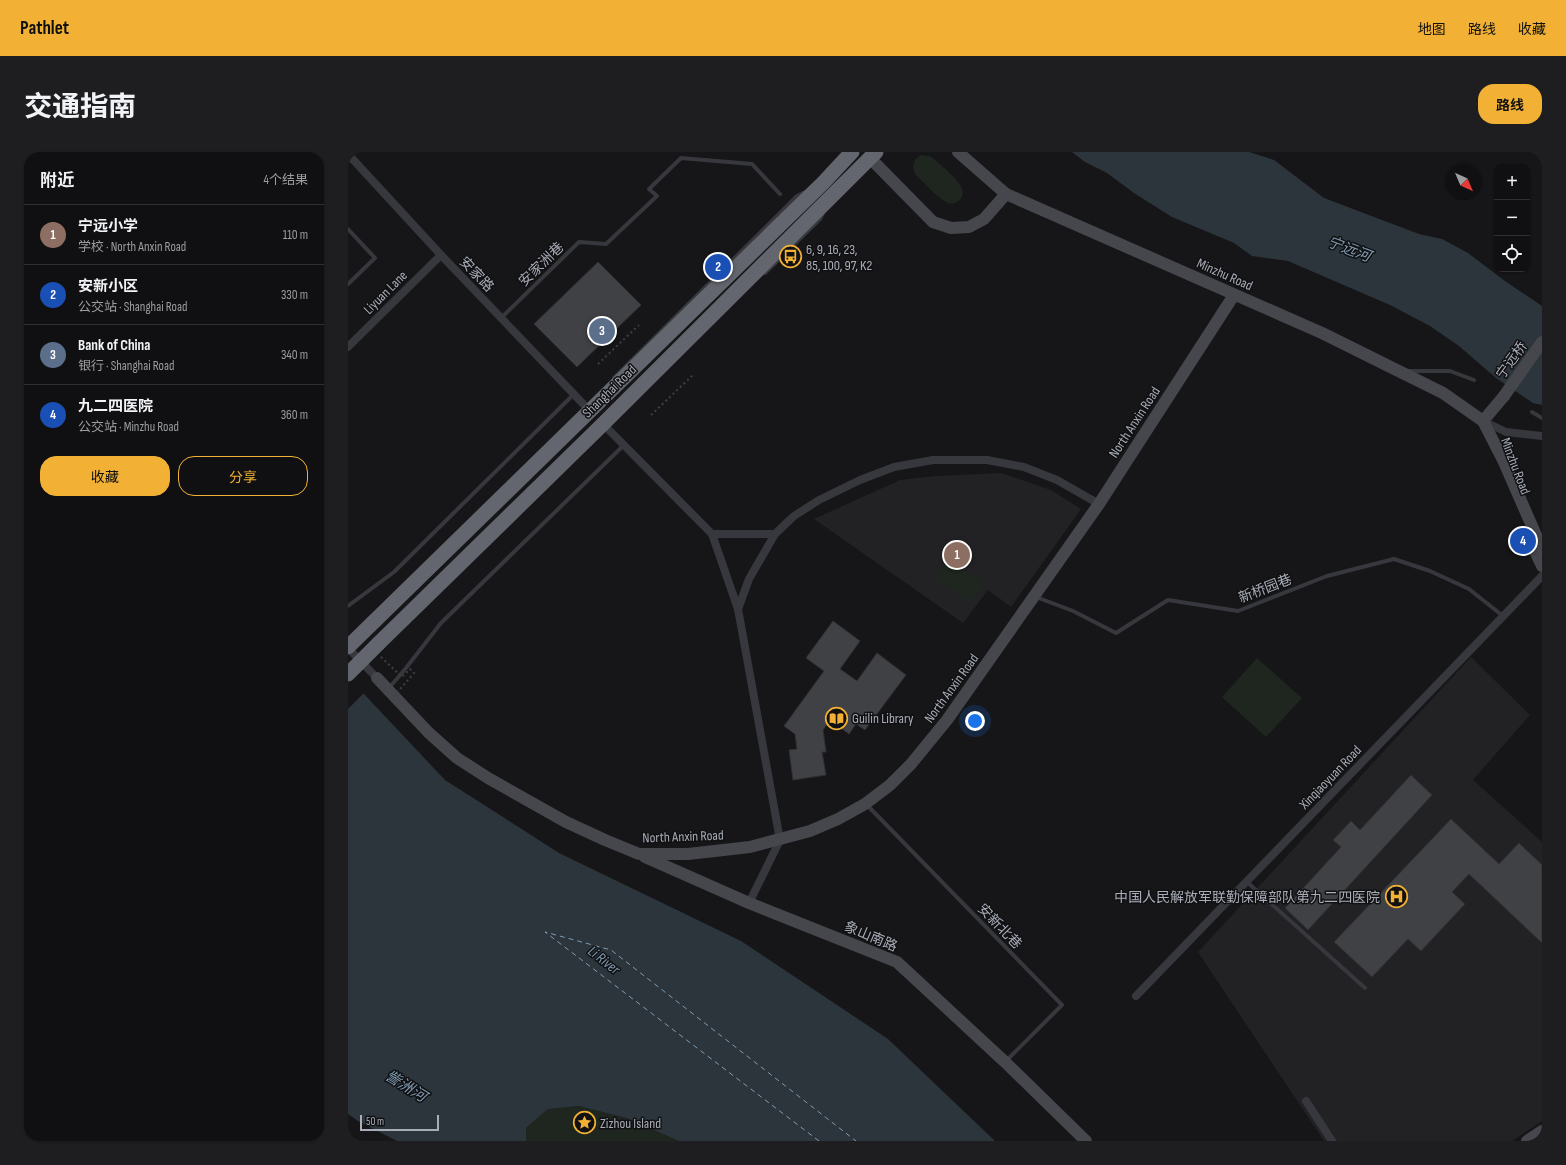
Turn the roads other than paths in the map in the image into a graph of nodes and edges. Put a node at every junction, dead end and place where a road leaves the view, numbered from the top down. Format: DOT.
graph roads {
  1 [pos="958,152"];
  2 [pos="848,153"];
  3 [pos="348,154"];
  4 [pos="873,155"];
  5 [pos="828,188"];
  6 [pos="780,194"];
  7 [pos="1006,194"];
  8 [pos="348,229"];
  9 [pos="441,255"];
  10 [pos="761,277"];
  11 [pos="348,284"];
  12 [pos="1234,295"];
  13 [pos="501,318"];
  14 [pos="1542,342"];
  15 [pos="348,347"];
  16 [pos="1398,371"];
  17 [pos="613,380"];
  18 [pos="1474,380"];
  19 [pos="608,386"];
  20 [pos="574,394"];
  21 [pos="634,401"];
  22 [pos="589,410"];
  23 [pos="1532,412"];
  24 [pos="1542,418"];
  25 [pos="1484,421"];
  26 [pos="603,424"];
  27 [pos="1542,436"];
  28 [pos="624,445"];
  29 [pos="1099,504"];
  30 [pos="712,534"];
  31 [pos="774,534"];
  32 [pos="1542,549"];
  33 [pos="1542,566"];
  34 [pos="1542,576"];
  35 [pos="1034,596"];
  36 [pos="348,606"];
  37 [pos="738,609"];
  38 [pos="1503,616"];
  39 [pos="348,648"];
  40 [pos="348,674"];
  41 [pos="377,678"];
  42 [pos="391,692"];
  43 [pos="865,804"];
  44 [pos="780,840"];
  45 [pos="639,854"];
  46 [pos="1247,882"];
  47 [pos="749,903"];
  48 [pos="1365,988"];
  49 [pos="1136,996"];
  50 [pos="1005,1062"];
  51 [pos="1306,1101"];
  52 [pos="1542,1131"];
  53 [pos="1086,1141"];
  54 [pos="1332,1141"];
  55 [pos="1527,1141"];
  1 -- 7 [label="street, Minzhu Road"];
  2 -- 5 [label="highway, Shanghai Road"];
  3 -- 9 [label="street, 安家路"];
  4 -- 5 [label="highway"];
  4 -- 7 [label="street"];
  5 -- 10 [label="lane"];
  5 -- 17 [label="lane"];
  5 -- 22 [label="highway, Shanghai Road"];
  5 -- 26 [label="highway, Shanghai Road"];
  6 -- 13 [label="lane, 安家洲巷"];
  7 -- 12 [label="street, Minzhu Road"];
  8 -- 11 [label="lane"];
  9 -- 13 [label="street, 安家路"];
  9 -- 15 [label="street, Liyuan Lane"];
  12 -- 16 [label="street, Minzhu Road"];
  12 -- 29 [label="street, North Anxin Road"];
  13 -- 20 [label="street, 安家路"];
  14 -- 25 [label="street, 宁远桥, bridge"];
  16 -- 18 [label="lane"];
  16 -- 25 [label="street, Minzhu Road"];
  19 -- 22 [label="lane"];
  20 -- 22 [label="street, 安家路"];
  20 -- 36 [label="lane"];
  21 -- 26 [label="lane"];
  22 -- 39 [label="highway, Shanghai Road"];
  23 -- 24 [label="lane"];
  25 -- 27 [label="street"];
  25 -- 32 [label="street, Minzhu Road"];
  25 -- 33 [label="street, Minzhu Road"];
  26 -- 28 [label="street"];
  26 -- 40 [label="highway, Shanghai Road, bridge"];
  28 -- 30 [label="street"];
  28 -- 42 [label="lane"];
  29 -- 31 [label="street"];
  29 -- 35 [label="street, North Anxin Road"];
  30 -- 31 [label="street"];
  30 -- 37 [label="street"];
  31 -- 37 [label="street"];
  34 -- 38 [label="street, Xinqiaoyuan Road"];
  35 -- 38 [label="lane, 新桥园巷"];
  35 -- 43 [label="street, North Anxin Road"];
  37 -- 44 [label="street"];
  38 -- 46 [label="street, Xinqiaoyuan Road"];
  39 -- 41 [label="street"];
  41 -- 42 [label="street, North Anxin Road"];
  42 -- 45 [label="street, North Anxin Road"];
  43 -- 44 [label="street, North Anxin Road"];
  43 -- 50 [label="lane, 安新北巷"];
  44 -- 45 [label="street, North Anxin Road"];
  44 -- 47 [label="street"];
  45 -- 47 [label="street, 象山南路"];
  46 -- 48 [label="lane"];
  46 -- 49 [label="street, Xinqiaoyuan Road"];
  47 -- 50 [label="street, 象山南路"];
  50 -- 53 [label="street, 象山南路"];
  51 -- 54 [label="street"];
  52 -- 55 [label="street"];
}
